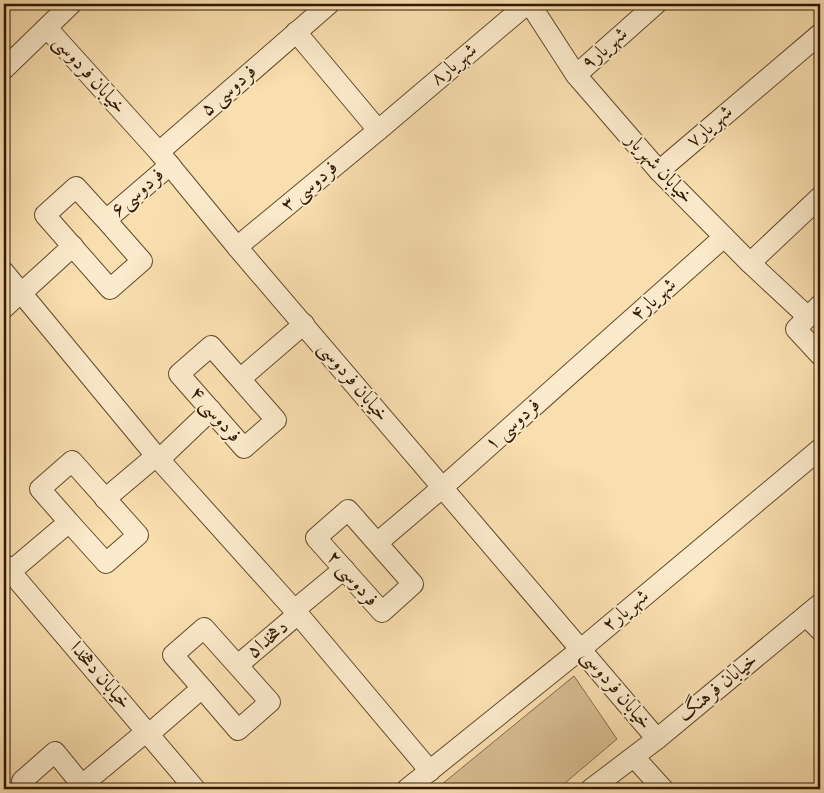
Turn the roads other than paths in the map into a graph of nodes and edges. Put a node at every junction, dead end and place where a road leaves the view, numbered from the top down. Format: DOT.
graph roads {
  1 [pos="71,4"];
  2 [pos="330,4"];
  3 [pos="528,4"];
  4 [pos="656,4"];
  5 [pos="47,28"];
  6 [pos="298,31"];
  7 [pos="820,34"];
  8 [pos="4,69"];
  9 [pos="576,75"];
  10 [pos="380,129"];
  11 [pos="164,158"];
  12 [pos="659,172"];
  13 [pos="820,197"];
  14 [pos="106,220"];
  15 [pos="724,237"];
  16 [pos="73,246"];
  17 [pos="237,246"];
  18 [pos="750,262"];
  19 [pos="4,272"];
  20 [pos="24,290"];
  21 [pos="820,296"];
  22 [pos="4,308"];
  23 [pos="810,310"];
  24 [pos="304,324"];
  25 [pos="820,355"];
  26 [pos="584,362"];
  27 [pos="240,379"];
  28 [pos="212,410"];
  29 [pos="820,449"];
  30 [pos="161,454"];
  31 [pos="443,487"];
  32 [pos="105,499"];
  33 [pos="70,522"];
  34 [pos="377,543"];
  35 [pos="344,569"];
  36 [pos="6,570"];
  37 [pos="298,611"];
  38 [pos="816,617"];
  39 [pos="581,649"];
  40 [pos="238,665"];
  41 [pos="202,688"];
  42 [pos="148,733"];
  43 [pos="657,739"];
  44 [pos="634,756"];
  45 [pos="430,771"];
  46 [pos="84,787"];
  47 [pos="28,789"];
  48 [pos="195,789"];
  49 [pos="407,789"];
  50 [pos="592,789"];
  51 [pos="663,789"];
  1 -- 5 [label="street"];
  2 -- 6 [label="street, فردوسی ۵"];
  3 -- 9 [label="street, خیابان شهریار"];
  3 -- 10 [label="street, شهریار۸"];
  4 -- 9 [label="street, شهریار۹"];
  5 -- 8 [label="street"];
  5 -- 11 [label="street, خیابان فردوسی"];
  6 -- 10 [label="street"];
  6 -- 11 [label="street, فردوسی ۵"];
  7 -- 12 [label="street, شهریار۷"];
  9 -- 12 [label="street, خیابان شهریار"];
  10 -- 17 [label="street, فردوسی ۳"];
  11 -- 14 [label="street, فردوسی۶"];
  11 -- 17 [label="street, خیابان فردوسی"];
  12 -- 15 [label="street, خیابان شهریار"];
  13 -- 18 [label="street"];
  14 -- 16 [label="street, فردوسی۶"];
  14 -- 16 [label="street, فردوسی۶"];
  15 -- 18 [label="street, خیابان شهریار"];
  15 -- 26 [label="street, شهریار۴"];
  16 -- 20 [label="street"];
  17 -- 24 [label="street, خیابان فردوسی"];
  18 -- 23 [label="street, خیابان شهریار"];
  19 -- 20 [label="street"];
  20 -- 22 [label="street"];
  20 -- 30 [label="street"];
  21 -- 23 [label="street"];
  23 -- 25 [label="street"];
  24 -- 27 [label="street"];
  24 -- 31 [label="street, خیابان فردوسی"];
  26 -- 31 [label="street, فردوسی ۱"];
  27 -- 28 [label="street, فردوسی ۴"];
  27 -- 28 [label="street, فردوسی ۴"];
  28 -- 30 [label="street"];
  29 -- 39 [label="street, شهریار۲"];
  30 -- 32 [label="street"];
  30 -- 37 [label="street"];
  31 -- 34 [label="street"];
  31 -- 39 [label="street, خیابان فردوسی"];
  32 -- 33 [label="street"];
  32 -- 33 [label="street"];
  33 -- 36 [label="street"];
  34 -- 35 [label="street, فردوسی ۲"];
  34 -- 35 [label="street, فردوسی ۲"];
  35 -- 37 [label="street, دهخدا۵"];
  36 -- 42 [label="street, خیابان دهخدا"];
  37 -- 40 [label="street, دهخدا۵"];
  37 -- 45 [label="street"];
  38 -- 43 [label="street, خیابان فرهنگ"];
  39 -- 43 [label="street, خیابان فردوسی"];
  39 -- 45 [label="street, شهریار۲"];
  40 -- 41 [label="street, دهخدا۵"];
  40 -- 41 [label="street, دهخدا۵"];
  41 -- 42 [label="street"];
  42 -- 46 [label="street"];
  42 -- 48 [label="street, خیابان دهخدا"];
  43 -- 44 [label="street, خیابان فرهنگ"];
  44 -- 50 [label="street, خیابان فرهنگ"];
  44 -- 51 [label="street"];
  45 -- 49 [label="street, شهریار۲"];
  46 -- 47 [label="street"];
}
